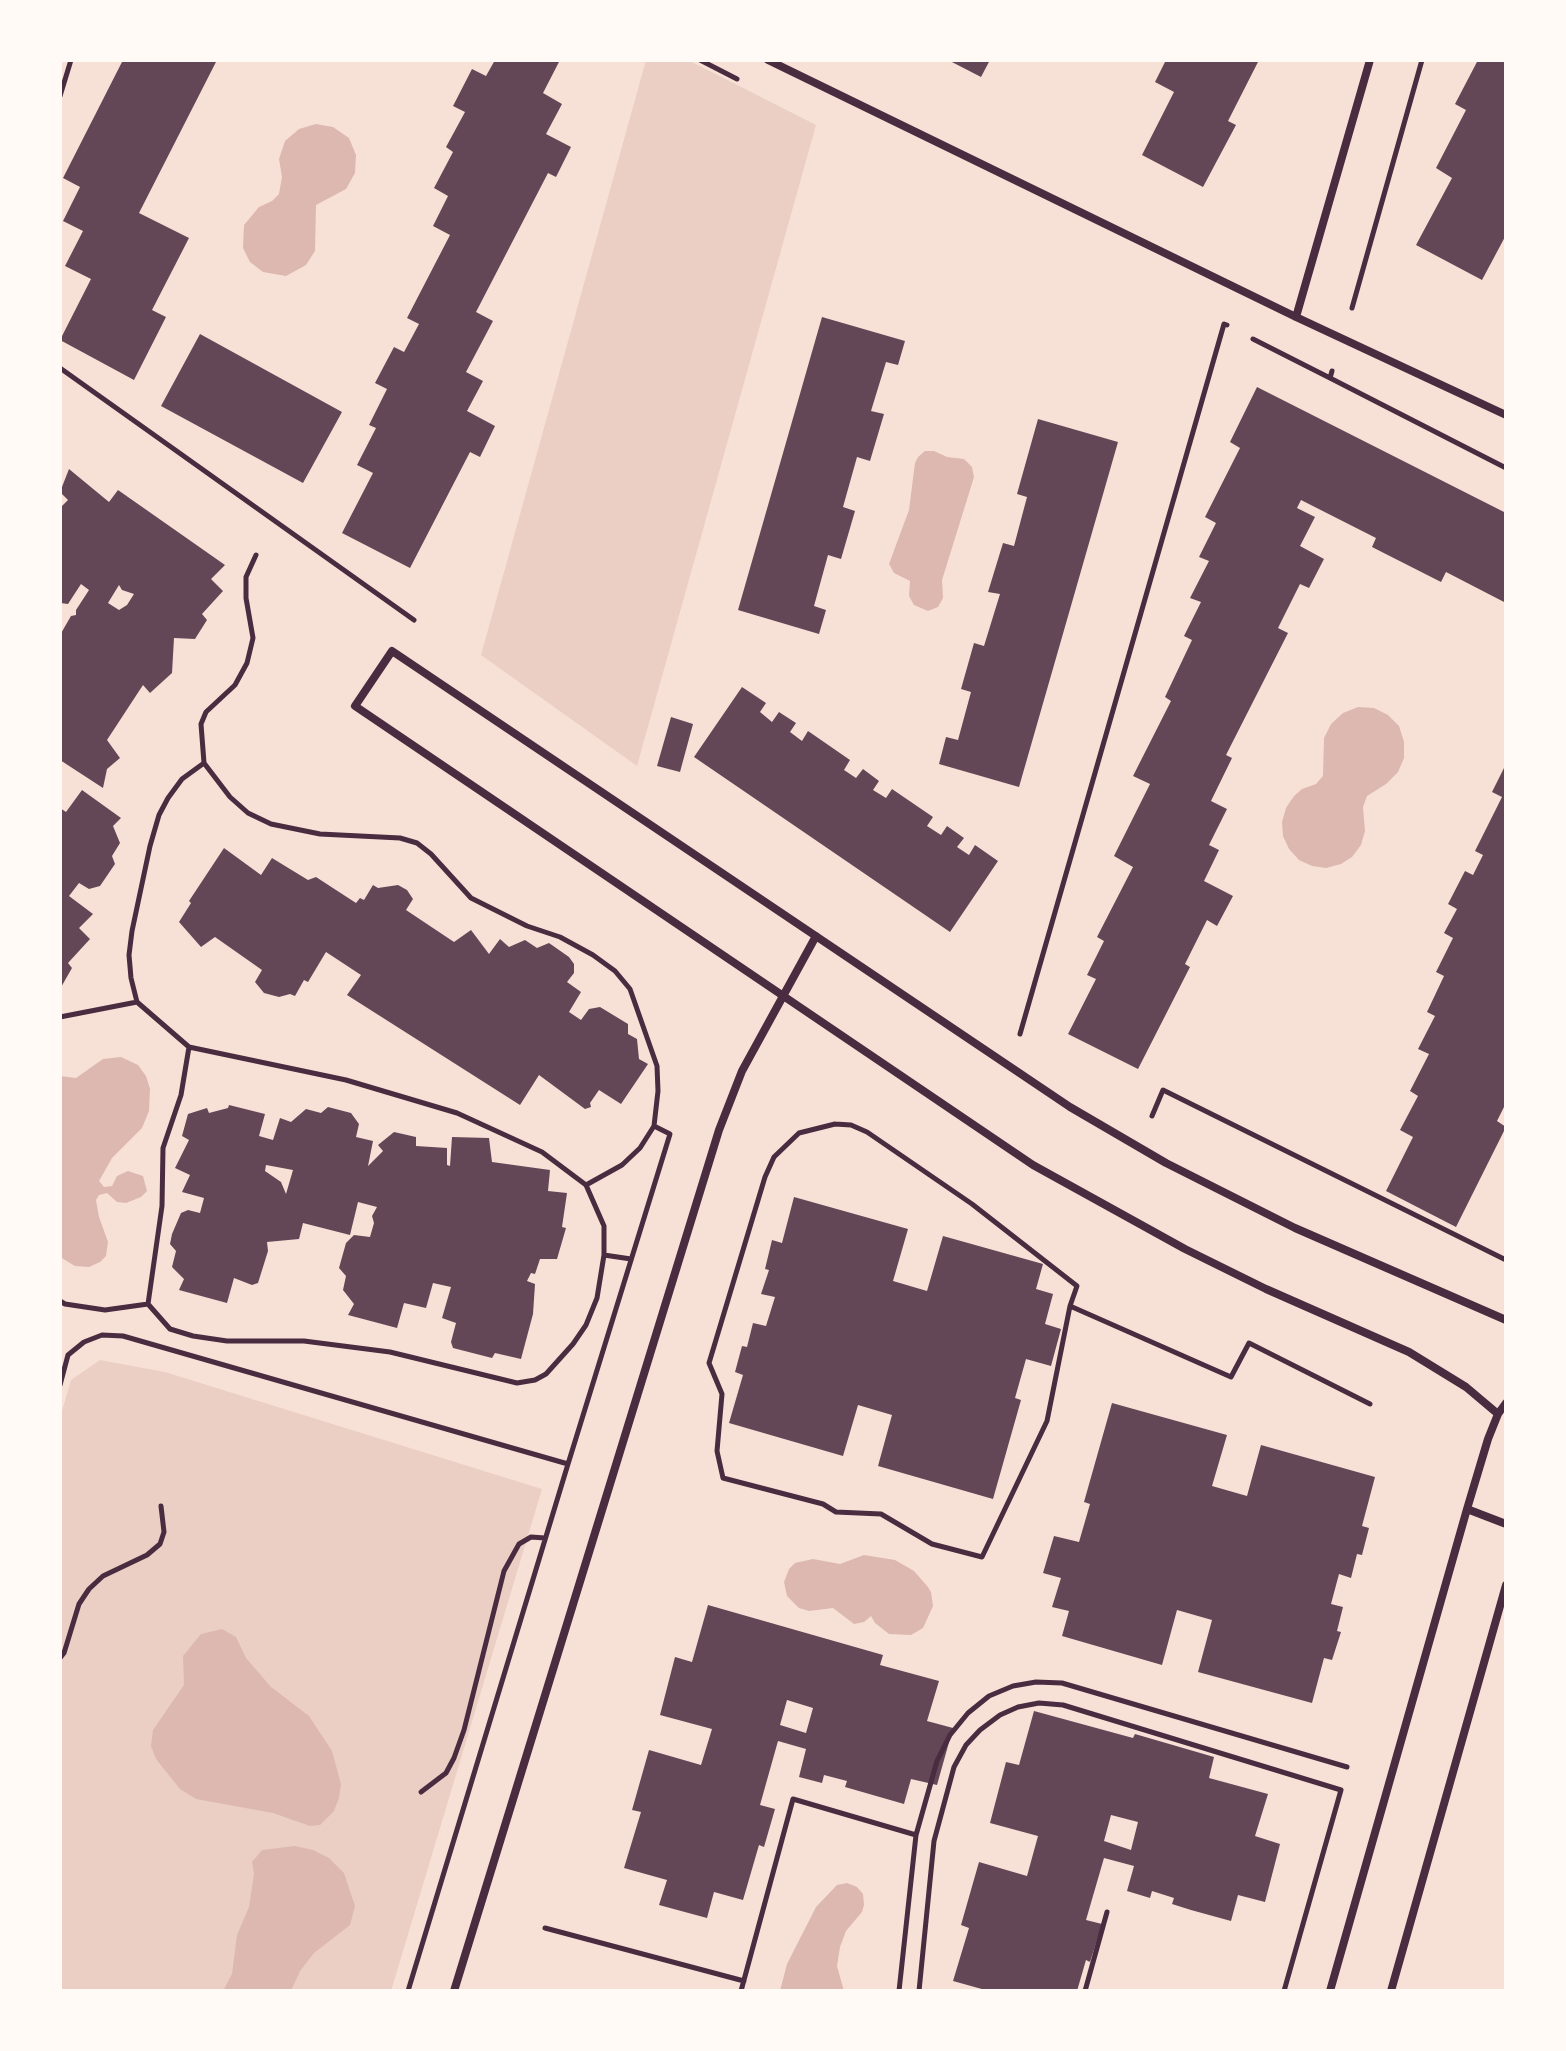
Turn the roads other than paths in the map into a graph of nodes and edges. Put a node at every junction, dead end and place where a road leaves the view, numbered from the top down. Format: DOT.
graph roads {
  1 [pos="768,60"];
  2 [pos="1370,60"];
  3 [pos="1296,317"];
  4 [pos="1506,415"];
  5 [pos="816,936"];
  6 [pos="782,995"];
  7 [pos="1506,1320"];
  8 [pos="1506,1403"];
  9 [pos="1498,1414"];
  10 [pos="1467,1509"];
  11 [pos="1506,1524"];
  12 [pos="1506,1585"];
  13 [pos="454,1991"];
  14 [pos="1330,1991"];
  15 [pos="1391,1991"];
  1 -- 3 [label="street"];
  2 -- 3 [label="street"];
  3 -- 4 [label="street"];
  5 -- 6 [label="street"];
  5 -- 6 [label="street"];
  5 -- 7 [label="street"];
  6 -- 9 [label="street"];
  6 -- 13 [label="street"];
  8 -- 9 [label="street"];
  9 -- 10 [label="street"];
  10 -- 11 [label="street"];
  10 -- 14 [label="street"];
  12 -- 15 [label="street"];
}
